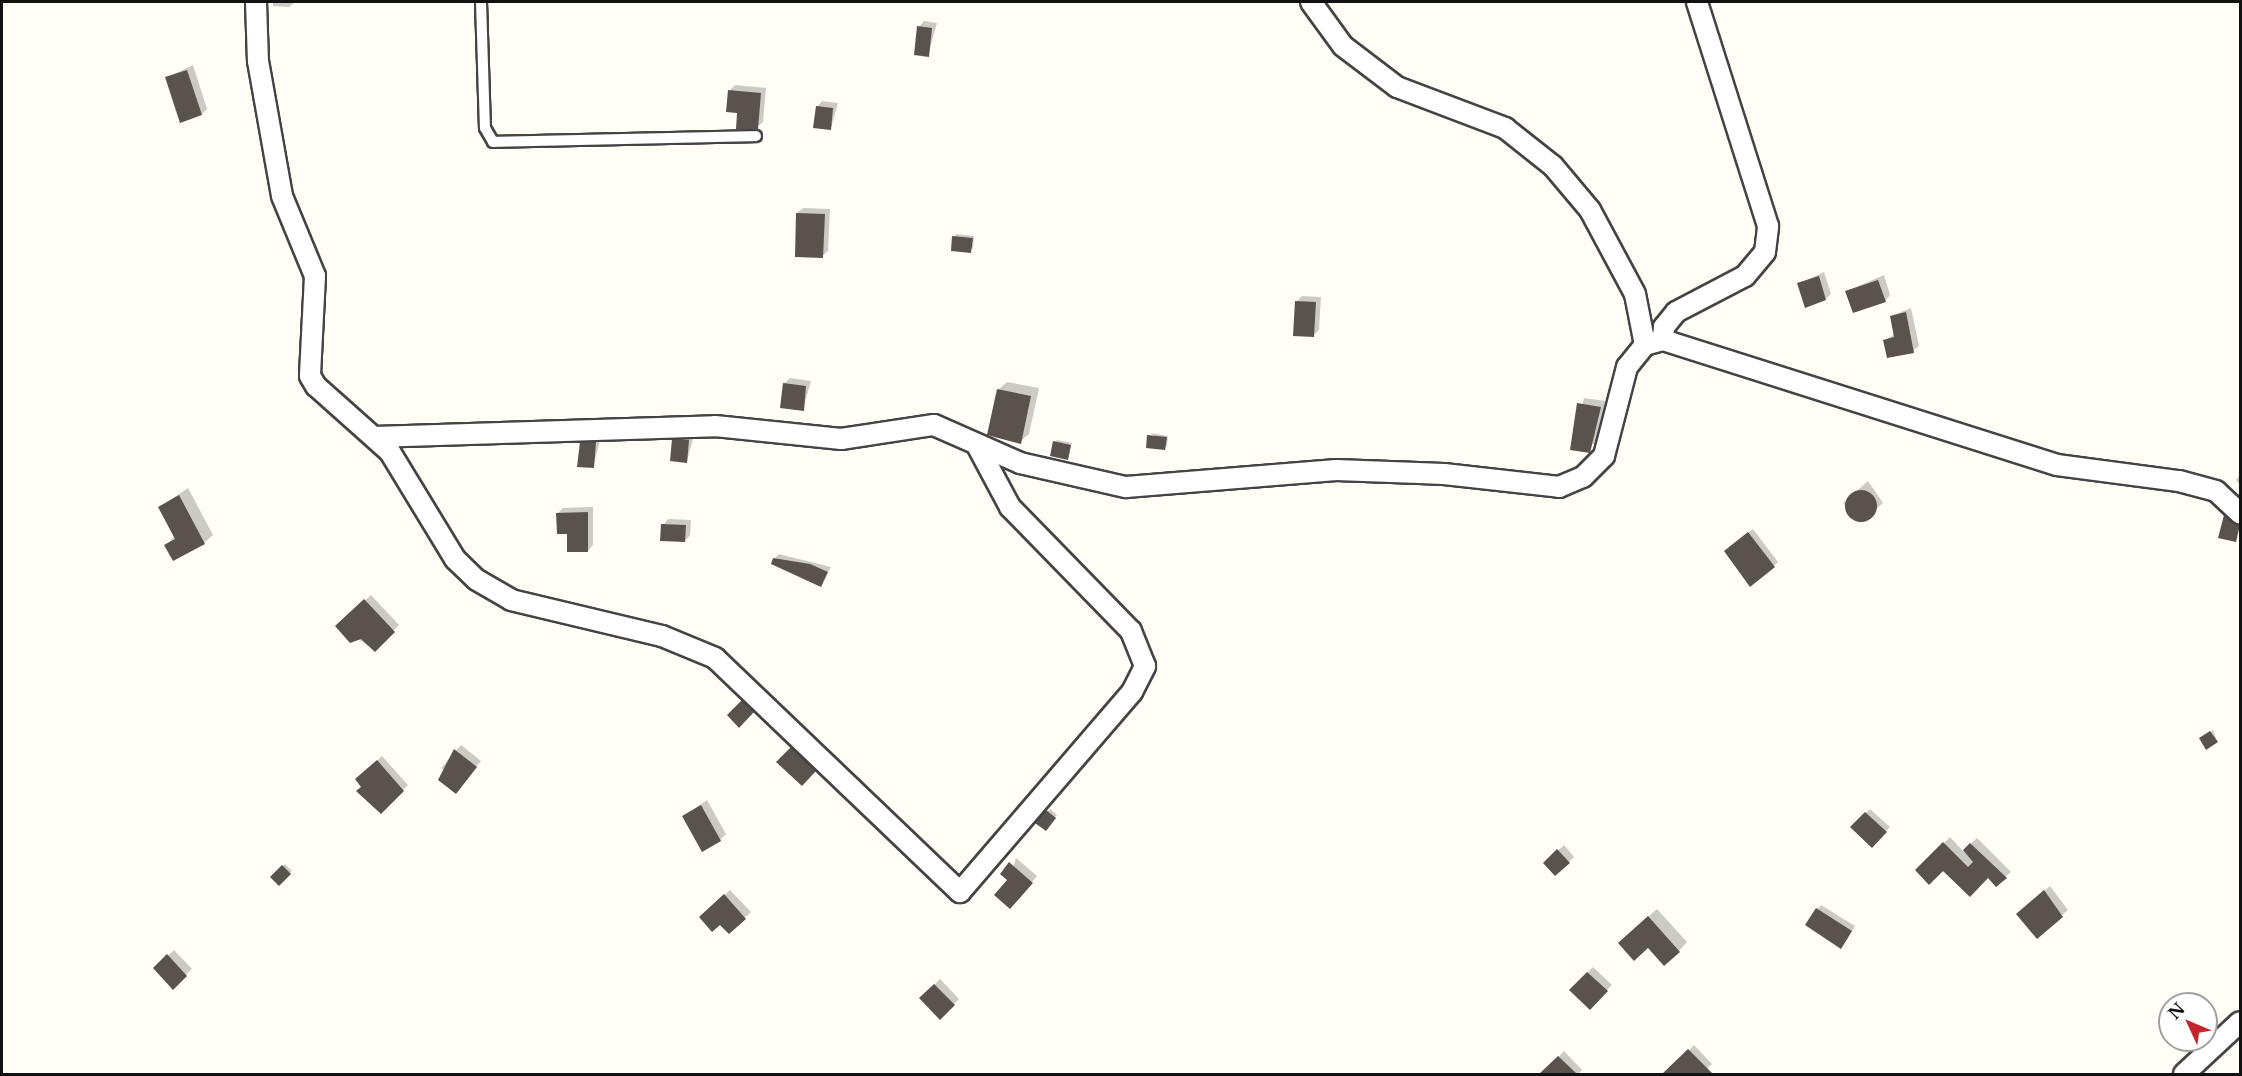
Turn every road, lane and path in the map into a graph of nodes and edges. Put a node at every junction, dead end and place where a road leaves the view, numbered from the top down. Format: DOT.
graph roads {
  1 [pos="256,2"];
  2 [pos="481,2"];
  3 [pos="1311,2"];
  4 [pos="1697,2"];
  5 [pos="756,136"];
  6 [pos="1654,343"];
  7 [pos="374,437"];
  8 [pos="978,447"];
  9 [pos="2241,513"];
  10 [pos="2241,1022"];
  11 [pos="2184,1074"];
  1 -- 7 [label="street"];
  2 -- 5 [label="lane"];
  3 -- 6 [label="street"];
  4 -- 6 [label="street"];
  6 -- 8 [label="street"];
  6 -- 9 [label="street"];
  7 -- 8 [label="street"];
  7 -- 8 [label="street"];
  10 -- 11 [label="street"];
}
